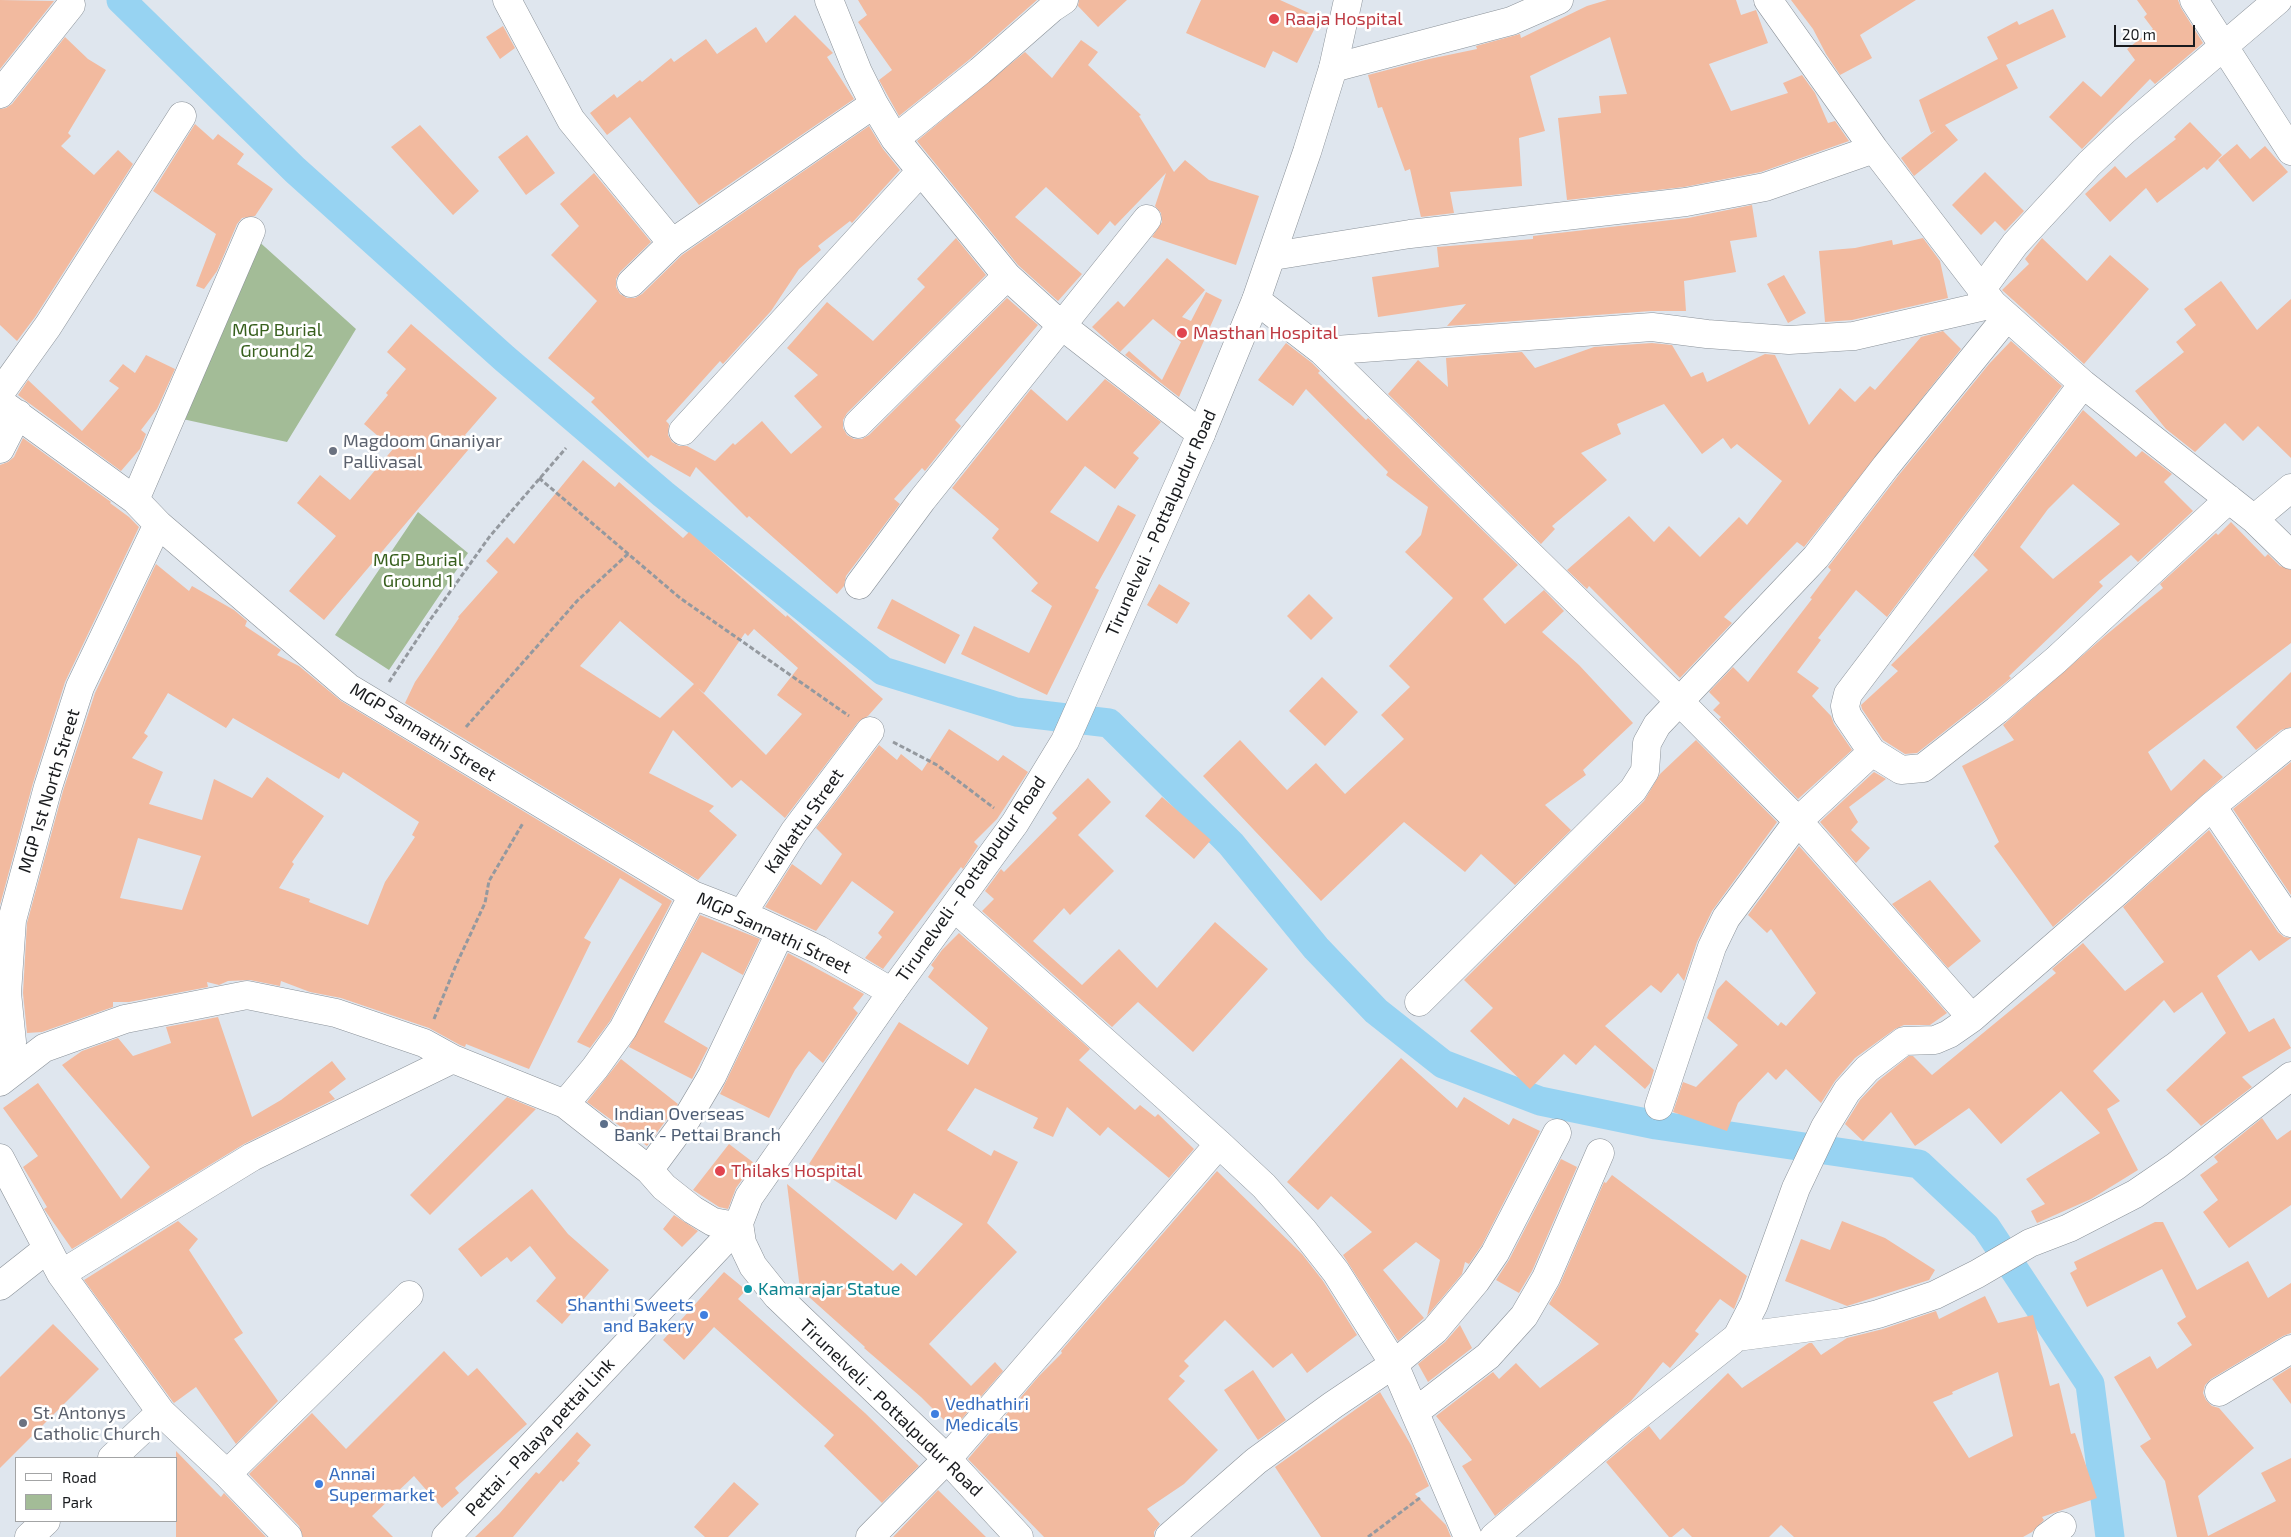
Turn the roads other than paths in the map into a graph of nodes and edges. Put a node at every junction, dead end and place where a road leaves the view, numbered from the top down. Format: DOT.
graph roads {
  1 [pos="507,0"];
  2 [pos="830,0"];
  3 [pos="1064,0"];
  4 [pos="1348,0"];
  5 [pos="1559,0"];
  6 [pos="1768,0"];
  7 [pos="2194,0"];
  8 [pos="2279,0"];
  9 [pos="71,6"];
  10 [pos="2291,12"];
  11 [pos="2225,47"];
  12 [pos="1333,68"];
  13 [pos="0,94"];
  14 [pos="874,104"];
  15 [pos="182,116"];
  16 [pos="896,139"];
  17 [pos="1874,149"];
  18 [pos="2291,151"];
  19 [pos="921,171"];
  20 [pos="1147,219"];
  21 [pos="251,231"];
  22 [pos="672,243"];
  23 [pos="1273,256"];
  24 [pos="1007,276"];
  25 [pos="630,283"];
  26 [pos="1256,300"];
  27 [pos="1993,304"];
  28 [pos="1061,325"];
  29 [pos="1322,351"];
  30 [pos="2082,384"];
  31 [pos="0,393"];
  32 [pos="9,408"];
  33 [pos="858,424"];
  34 [pos="683,431"];
  35 [pos="1201,434"];
  36 [pos="0,449"];
  37 [pos="2291,488"];
  38 [pos="2229,499"];
  39 [pos="135,500"];
  40 [pos="2254,519"];
  41 [pos="158,524"];
  42 [pos="2291,554"];
  43 [pos="859,585"];
  44 [pos="1679,701"];
  45 [pos="870,731"];
  46 [pos="2291,742"];
  47 [pos="1872,752"];
  48 [pos="2212,806"];
  49 [pos="1798,822"];
  50 [pos="693,895"];
  51 [pos="955,908"];
  52 [pos="742,914"];
  53 [pos="2291,922"];
  54 [pos="780,933"];
  55 [pos="892,992"];
  56 [pos="1419,1002"];
  57 [pos="1972,1018"];
  58 [pos="453,1059"];
  59 [pos="2291,1076"];
  60 [pos="4,1078"];
  61 [pos="565,1104"];
  62 [pos="1658,1106"];
  63 [pos="1557,1132"];
  64 [pos="1219,1144"];
  65 [pos="1600,1153"];
  66 [pos="0,1158"];
  67 [pos="649,1170"];
  68 [pos="740,1228"];
  69 [pos="47,1249"];
  70 [pos="61,1274"];
  71 [pos="0,1286"];
  72 [pos="409,1295"];
  73 [pos="1737,1337"];
  74 [pos="2291,1349"];
  75 [pos="1394,1364"];
  76 [pos="2219,1392"];
  77 [pos="161,1412"];
  78 [pos="1414,1412"];
  79 [pos="113,1457"];
  80 [pos="947,1459"];
  81 [pos="227,1474"];
  82 [pos="45,1522"];
  83 [pos="29,1537"];
  84 [pos="288,1537"];
  85 [pos="446,1537"];
  86 [pos="870,1537"];
  87 [pos="1019,1537"];
  88 [pos="1169,1537"];
  89 [pos="1468,1537"];
  90 [pos="1494,1537"];
  1 -- 22 [label="street"];
  2 -- 14 [label="street"];
  3 -- 16 [label="street"];
  4 -- 12 [label="street, Tirunelveli - Pottalpudur Road"];
  5 -- 12 [label="street"];
  6 -- 17 [label="street"];
  7 -- 11 [label="street"];
  8 -- 10 [label="street"];
  8 -- 11 [label="street"];
  9 -- 13 [label="street"];
  11 -- 18 [label="street"];
  11 -- 27 [label="street"];
  12 -- 23 [label="street, Tirunelveli - Pottalpudur Road"];
  14 -- 16 [label="street"];
  14 -- 22 [label="street"];
  15 -- 31 [label="street"];
  16 -- 19 [label="street"];
  17 -- 23 [label="street"];
  17 -- 27 [label="street"];
  19 -- 24 [label="street"];
  19 -- 34 [label="street"];
  20 -- 28 [label="street"];
  21 -- 39 [label="street"];
  22 -- 25 [label="street"];
  23 -- 26 [label="street, Tirunelveli - Pottalpudur Road"];
  24 -- 28 [label="street"];
  24 -- 33 [label="street"];
  26 -- 29 [label="street"];
  26 -- 35 [label="street, Tirunelveli - Pottalpudur Road"];
  27 -- 29 [label="street"];
  27 -- 30 [label="street"];
  27 -- 44 [label="street"];
  28 -- 35 [label="street"];
  28 -- 43 [label="street"];
  29 -- 44 [label="street"];
  30 -- 38 [label="street"];
  30 -- 47 [label="street"];
  32 -- 36 [label="street"];
  32 -- 39 [label="street, MGP Sannathi Street"];
  35 -- 51 [label="street, Tirunelveli - Pottalpudur Road"];
  37 -- 40 [label="street"];
  38 -- 40 [label="street"];
  38 -- 47 [label="street"];
  39 -- 41 [label="street, MGP Sannathi Street"];
  40 -- 42 [label="street"];
  41 -- 50 [label="street, MGP Sannathi Street"];
  41 -- 60 [label="street, MGP 1st North Street"];
  44 -- 49 [label="street"];
  44 -- 56 [label="street"];
  45 -- 52 [label="street, Kalkattu Street"];
  46 -- 48 [label="street"];
  47 -- 49 [label="street"];
  48 -- 53 [label="street"];
  48 -- 57 [label="street"];
  49 -- 57 [label="street"];
  49 -- 62 [label="street"];
  50 -- 52 [label="street, MGP Sannathi Street"];
  50 -- 61 [label="street"];
  51 -- 55 [label="street, Tirunelveli - Pottalpudur Road"];
  51 -- 64 [label="street"];
  52 -- 54 [label="street, MGP Sannathi Street"];
  54 -- 55 [label="street, MGP Sannathi Street"];
  54 -- 67 [label="street"];
  55 -- 68 [label="street, Tirunelveli - Pottalpudur Road"];
  57 -- 73 [label="street"];
  58 -- 60 [label="street"];
  58 -- 61 [label="street"];
  58 -- 70 [label="street"];
  59 -- 73 [label="street"];
  61 -- 67 [label="street"];
  63 -- 75 [label="street"];
  64 -- 75 [label="street"];
  64 -- 80 [label="street"];
  65 -- 78 [label="street"];
  66 -- 69 [label="street"];
  67 -- 68 [label="street"];
  68 -- 80 [label="street, Tirunelveli - Pottalpudur Road"];
  68 -- 85 [label="street, Pettai - Palaya pettai Link"];
  69 -- 70 [label="street"];
  69 -- 71 [label="street"];
  70 -- 77 [label="street"];
  72 -- 81 [label="street"];
  73 -- 90 [label="street"];
  74 -- 76 [label="street"];
  75 -- 78 [label="street"];
  75 -- 88 [label="street"];
  77 -- 79 [label="street"];
  77 -- 81 [label="street"];
  78 -- 89 [label="street"];
  80 -- 86 [label="street"];
  80 -- 87 [label="street, Tirunelveli - Pottalpudur Road"];
  81 -- 84 [label="street"];
  82 -- 83 [label="street"];
}
